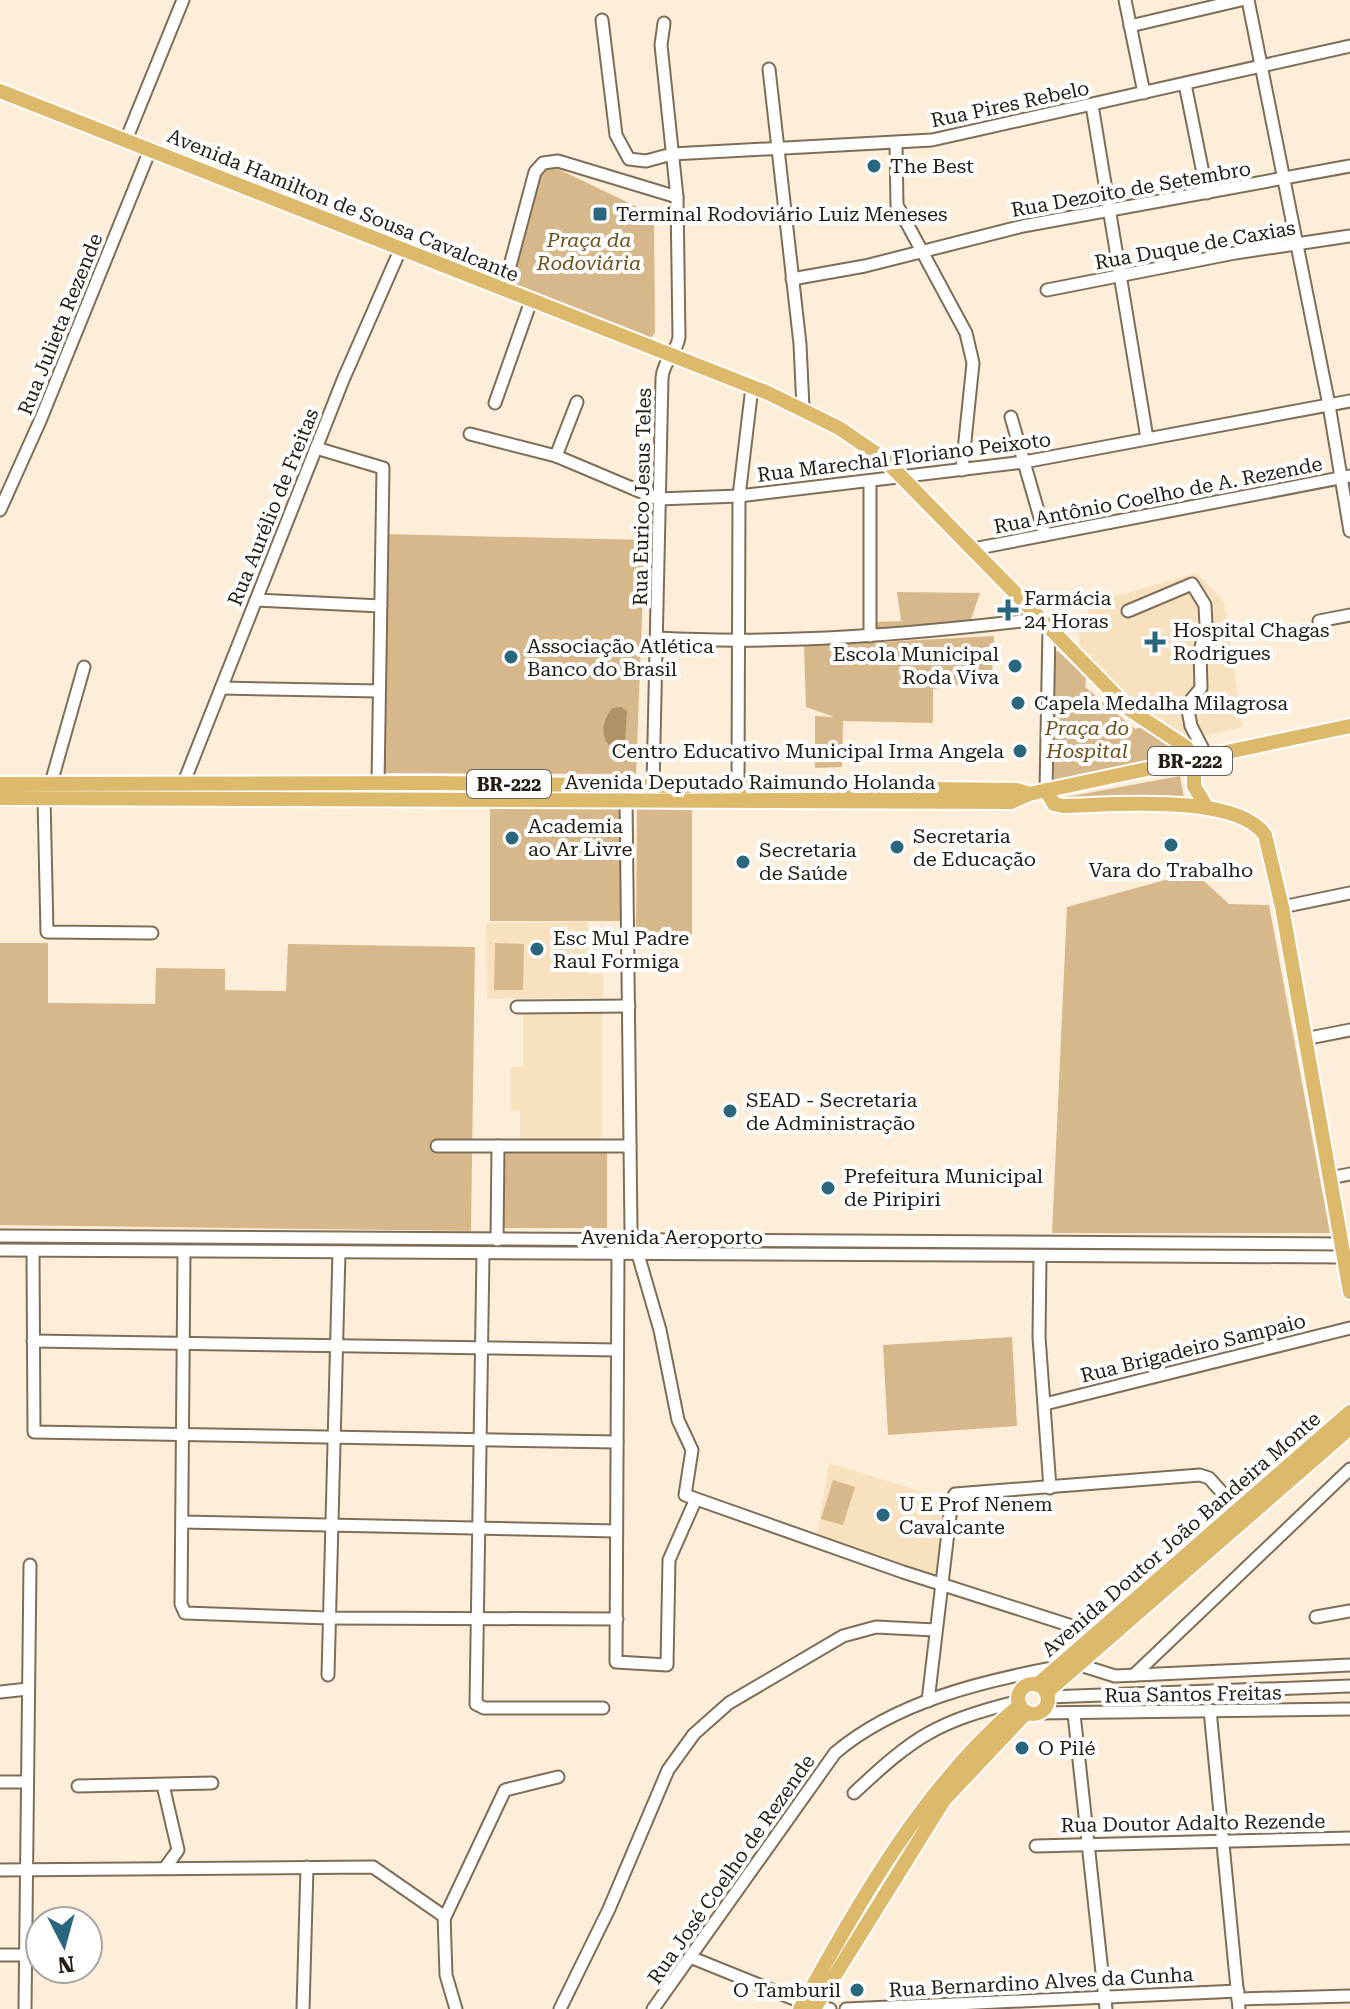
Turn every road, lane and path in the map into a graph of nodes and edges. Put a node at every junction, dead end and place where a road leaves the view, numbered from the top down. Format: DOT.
graph roads {
  1 [pos="183,0"];
  2 [pos="1125,0"];
  3 [pos="1241,0"];
  4 [pos="1248,0"];
  5 [pos="602,20"];
  6 [pos="664,23"];
  7 [pos="1130,26"];
  8 [pos="1350,46"];
  9 [pos="1262,66"];
  10 [pos="769,69"];
  11 [pos="1185,84"];
  12 [pos="0,91"];
  13 [pos="1144,93"];
  14 [pos="1092,105"];
  15 [pos="126,140"];
  16 [pos="896,144"];
  17 [pos="777,148"];
  18 [pos="150,150"];
  19 [pos="672,154"];
  20 [pos="1350,166"];
  21 [pos="1283,179"];
  22 [pos="1207,193"];
  23 [pos="677,197"];
  24 [pos="1108,213"];
  25 [pos="1350,236"];
  26 [pos="1296,244"];
  27 [pos="401,248"];
  28 [pos="920,251"];
  29 [pos="1119,277"];
  30 [pos="792,279"];
  31 [pos="504,288"];
  32 [pos="1047,290"];
  33 [pos="531,301"];
  34 [pos="673,356"];
  35 [pos="752,387"];
  36 [pos="1350,401"];
  37 [pos="577,402"];
  38 [pos="495,403"];
  39 [pos="1329,405"];
  40 [pos="803,408"];
  41 [pos="1011,417"];
  42 [pos="470,434"];
  43 [pos="1147,438"];
  44 [pos="316,448"];
  45 [pos="556,456"];
  46 [pos="1024,462"];
  47 [pos="962,470"];
  48 [pos="903,477"];
  49 [pos="1345,477"];
  50 [pos="870,482"];
  51 [pos="739,496"];
  52 [pos="658,499"];
  53 [pos="0,510"];
  54 [pos="1350,531"];
  55 [pos="1045,535"];
  56 [pos="973,549"];
  57 [pos="256,600"];
  58 [pos="381,606"];
  59 [pos="1128,611"];
  60 [pos="1350,615"];
  61 [pos="1319,621"];
  62 [pos="1045,624"];
  63 [pos="870,636"];
  64 [pos="658,638"];
  65 [pos="739,642"];
  66 [pos="84,667"];
  67 [pos="221,688"];
  68 [pos="379,691"];
  69 [pos="1350,726"];
  70 [pos="1201,758"];
  71 [pos="184,782"];
  72 [pos="51,783"];
  73 [pos="378,783"];
  74 [pos="433,783"];
  75 [pos="0,784"];
  76 [pos="653,786"];
  77 [pos="738,786"];
  78 [pos="1194,786"];
  79 [pos="1046,790"];
  80 [pos="1022,795"];
  81 [pos="0,798"];
  82 [pos="44,798"];
  83 [pos="431,800"];
  84 [pos="626,801"];
  85 [pos="1183,806"];
  86 [pos="1207,808"];
  87 [pos="1350,893"];
  88 [pos="1282,907"];
  89 [pos="152,933"];
  90 [pos="629,1006"];
  91 [pos="517,1007"];
  92 [pos="1350,1030"];
  93 [pos="1304,1039"];
  94 [pos="437,1146"];
  95 [pos="498,1146"];
  96 [pos="630,1146"];
  97 [pos="1350,1174"];
  98 [pos="1329,1178"];
  99 [pos="0,1236"];
  100 [pos="497,1240"];
  101 [pos="632,1240"];
  102 [pos="0,1250"];
  103 [pos="1342,1250"];
  104 [pos="33,1251"];
  105 [pos="184,1252"];
  106 [pos="339,1252"];
  107 [pos="483,1254"];
  108 [pos="636,1254"];
  109 [pos="618,1255"];
  110 [pos="1040,1257"];
  111 [pos="1350,1292"];
  112 [pos="1350,1328"];
  113 [pos="33,1341"];
  114 [pos="184,1344"];
  115 [pos="337,1346"];
  116 [pos="481,1348"];
  117 [pos="617,1350"];
  118 [pos="1045,1404"];
  119 [pos="1350,1412"];
  120 [pos="1350,1428"];
  121 [pos="183,1433"];
  122 [pos="334,1436"];
  123 [pos="480,1437"];
  124 [pos="617,1442"];
  125 [pos="1350,1469"];
  126 [pos="1050,1488"];
  127 [pos="690,1498"];
  128 [pos="1238,1510"];
  129 [pos="182,1522"];
  130 [pos="332,1524"];
  131 [pos="478,1528"];
  132 [pos="616,1531"];
  133 [pos="30,1565"];
  134 [pos="941,1584"];
  135 [pos="1350,1611"];
  136 [pos="476,1616"];
  137 [pos="1316,1617"];
  138 [pos="329,1618"];
  139 [pos="617,1619"];
  140 [pos="935,1630"];
  141 [pos="1097,1634"];
  142 [pos="1080,1665"];
  143 [pos="1350,1665"];
  144 [pos="1061,1666"];
  145 [pos="328,1675"];
  146 [pos="1134,1675"];
  147 [pos="1350,1686"];
  148 [pos="28,1689"];
  149 [pos="1044,1691"];
  150 [pos="0,1692"];
  151 [pos="928,1701"];
  152 [pos="603,1708"];
  153 [pos="1026,1708"];
  154 [pos="1350,1709"];
  155 [pos="1210,1710"];
  156 [pos="1074,1714"];
  157 [pos="558,1777"];
  158 [pos="0,1782"];
  159 [pos="26,1782"];
  160 [pos="212,1783"];
  161 [pos="163,1785"];
  162 [pos="78,1786"];
  163 [pos="854,1793"];
  164 [pos="1350,1838"];
  165 [pos="1222,1840"];
  166 [pos="1089,1843"];
  167 [pos="1036,1846"];
  168 [pos="307,1867"];
  169 [pos="165,1868"];
  170 [pos="29,1869"];
  171 [pos="0,1870"];
  172 [pos="29,1905"];
  173 [pos="444,1916"];
  174 [pos="0,1955"];
  175 [pos="24,1955"];
  176 [pos="690,1957"];
  177 [pos="26,1985"];
  178 [pos="1105,1996"];
  179 [pos="1350,1996"];
  180 [pos="1238,1999"];
  181 [pos="813,2007"];
  182 [pos="25,2009"];
  183 [pos="303,2009"];
  184 [pos="456,2009"];
  185 [pos="560,2009"];
  186 [pos="653,2009"];
  187 [pos="846,2009"];
  188 [pos="1106,2009"];
  1 -- 15 [label="street"];
  2 -- 7 [label="street"];
  3 -- 7 [label="street"];
  4 -- 9 [label="street"];
  5 -- 19 [label="street, Rua Pires Rebelo"];
  6 -- 19 [label="street, Rua Eurico Jesus Teles"];
  7 -- 13 [label="street"];
  8 -- 9 [label="street, Rua Pires Rebelo"];
  9 -- 11 [label="street, Rua Pires Rebelo"];
  9 -- 21 [label="street"];
  10 -- 17 [label="street"];
  11 -- 13 [label="street, Rua Pires Rebelo"];
  11 -- 22 [label="street"];
  12 -- 15 [label="main road, Avenida Hamilton de Sousa Cavalcante"];
  13 -- 14 [label="street, Rua Pires Rebelo"];
  14 -- 16 [label="street, Rua Pires Rebelo"];
  14 -- 24 [label="street"];
  15 -- 18 [label="main road, Avenida Hamilton de Sousa Cavalcante"];
  16 -- 17 [label="street, Rua Pires Rebelo"];
  16 -- 28 [label="street"];
  17 -- 19 [label="street, Rua Pires Rebelo"];
  17 -- 30 [label="street"];
  18 -- 27 [label="main road, Avenida Hamilton de Sousa Cavalcante"];
  18 -- 53 [label="street, Rua Julieta Rezende"];
  19 -- 23 [label="street, Rua Eurico Jesus Teles"];
  20 -- 21 [label="street, Rua Dezoito de Setembro"];
  21 -- 22 [label="street, Rua Dezoito de Setembro"];
  21 -- 26 [label="street"];
  22 -- 24 [label="street, Rua Dezoito de Setembro"];
  23 -- 31 [label="street"];
  23 -- 34 [label="street, Rua Eurico Jesus Teles"];
  24 -- 28 [label="street, Rua Dezoito de Setembro"];
  24 -- 29 [label="street"];
  25 -- 26 [label="street, Rua Duque de Caxias"];
  26 -- 29 [label="street, Rua Duque de Caxias"];
  26 -- 39 [label="street"];
  27 -- 31 [label="main road, Avenida Hamilton de Sousa Cavalcante"];
  27 -- 44 [label="street, Rua Aurélio de Freitas"];
  28 -- 30 [label="street, Rua Dezoito de Setembro"];
  28 -- 47 [label="street"];
  29 -- 32 [label="street, Rua Duque de Caxias"];
  29 -- 43 [label="street"];
  30 -- 40 [label="street"];
  31 -- 33 [label="main road, Avenida Hamilton de Sousa Cavalcante"];
  33 -- 34 [label="main road, Avenida Hamilton de Sousa Cavalcante"];
  33 -- 38 [label="street"];
  34 -- 35 [label="main road, Avenida Hamilton de Sousa Cavalcante"];
  34 -- 52 [label="street, Rua Eurico Jesus Teles"];
  35 -- 40 [label="main road, Avenida Hamilton de Sousa Cavalcante"];
  35 -- 51 [label="street"];
  36 -- 39 [label="street, Rua Marechal Floriano Peixoto"];
  37 -- 45 [label="street"];
  39 -- 43 [label="street, Rua Marechal Floriano Peixoto"];
  39 -- 49 [label="street"];
  40 -- 48 [label="main road, Avenida Hamilton de Sousa Cavalcante"];
  41 -- 46 [label="street"];
  42 -- 45 [label="street, Rua Marechal Floriano Peixoto"];
  43 -- 46 [label="street, Rua Marechal Floriano Peixoto"];
  44 -- 57 [label="street, Rua Aurélio de Freitas"];
  44 -- 58 [label="street"];
  45 -- 52 [label="street, Rua Marechal Floriano Peixoto"];
  46 -- 47 [label="street, Rua Marechal Floriano Peixoto"];
  46 -- 55 [label="street"];
  47 -- 48 [label="street, Rua Marechal Floriano Peixoto"];
  48 -- 50 [label="street, Rua Marechal Floriano Peixoto"];
  48 -- 56 [label="main road, Avenida Hamilton de Sousa Cavalcante"];
  49 -- 54 [label="street"];
  49 -- 55 [label="street, Rua Antônio Coelho de A. Rezende"];
  50 -- 51 [label="street, Rua Marechal Floriano Peixoto"];
  50 -- 63 [label="street"];
  51 -- 52 [label="street, Rua Marechal Floriano Peixoto"];
  51 -- 65 [label="street"];
  52 -- 64 [label="street, Rua Eurico Jesus Teles"];
  55 -- 56 [label="street, Rua Antônio Coelho de A. Rezende"];
  56 -- 62 [label="main road, Avenida Hamilton de Sousa Cavalcante"];
  57 -- 58 [label="street"];
  57 -- 67 [label="street, Rua Aurélio de Freitas"];
  58 -- 68 [label="street"];
  59 -- 70 [label="street"];
  60 -- 61 [label="street"];
  62 -- 63 [label="street"];
  62 -- 70 [label="main road, Avenida Hamilton de Sousa Cavalcante"];
  62 -- 79 [label="street"];
  63 -- 65 [label="street"];
  64 -- 65 [label="street"];
  64 -- 76 [label="street, Rua Eurico Jesus Teles"];
  65 -- 77 [label="street"];
  66 -- 72 [label="street"];
  67 -- 68 [label="street"];
  67 -- 71 [label="street, Rua Aurélio de Freitas"];
  68 -- 73 [label="street"];
  69 -- 70 [label="main road, BR-222"];
  70 -- 78 [label="main road"];
  70 -- 79 [label="main road, BR-222"];
  71 -- 72 [label="main road, Avenida Deputado Raimundo Holanda / BR-222"];
  71 -- 73 [label="main road, Avenida Deputado Raimundo Holanda / BR-222"];
  72 -- 75 [label="main road, Avenida Deputado Raimundo Holanda / BR-222"];
  73 -- 74 [label="main road, Avenida Deputado Raimundo Holanda / BR-222"];
  74 -- 76 [label="main road, Avenida Deputado Raimundo Holanda / BR-222"];
  74 -- 83 [label="main road"];
  76 -- 77 [label="main road, Avenida Deputado Raimundo Holanda / BR-222"];
  77 -- 80 [label="main road, Avenida Deputado Raimundo Holanda / BR-222"];
  78 -- 85 [label="main road"];
  78 -- 86 [label="main road"];
  79 -- 80 [label="main road, BR-222"];
  79 -- 85 [label="main road"];
  80 -- 84 [label="main road, Avenida Deputado Raimundo Holanda / BR-222"];
  81 -- 82 [label="main road, Avenida Deputado Raimundo Holanda / BR-222"];
  82 -- 83 [label="main road, Avenida Deputado Raimundo Holanda / BR-222"];
  82 -- 89 [label="street"];
  83 -- 84 [label="main road, Avenida Deputado Raimundo Holanda / BR-222"];
  84 -- 90 [label="street"];
  85 -- 86 [label="main road"];
  86 -- 88 [label="main road"];
  87 -- 88 [label="street"];
  88 -- 93 [label="main road"];
  90 -- 91 [label="street"];
  90 -- 96 [label="street"];
  92 -- 93 [label="street"];
  93 -- 98 [label="main road"];
  94 -- 95 [label="street"];
  95 -- 96 [label="street"];
  95 -- 100 [label="street"];
  96 -- 101 [label="street"];
  97 -- 98 [label="street"];
  98 -- 103 [label="main road"];
  99 -- 100 [label="street, Avenida Aeroporto"];
  100 -- 101 [label="street, Avenida Aeroporto"];
  101 -- 103 [label="street, Avenida Aeroporto"];
  101 -- 108 [label="street"];
  102 -- 104 [label="street, Avenida Aeroporto"];
  103 -- 110 [label="street, Avenida Aeroporto"];
  103 -- 111 [label="main road"];
  104 -- 105 [label="street, Avenida Aeroporto"];
  104 -- 113 [label="street"];
  105 -- 106 [label="street, Avenida Aeroporto"];
  105 -- 114 [label="street"];
  106 -- 107 [label="street, Avenida Aeroporto"];
  106 -- 115 [label="street"];
  107 -- 109 [label="street, Avenida Aeroporto"];
  107 -- 116 [label="street"];
  108 -- 109 [label="street, Avenida Aeroporto"];
  108 -- 110 [label="street, Avenida Aeroporto"];
  108 -- 127 [label="street"];
  109 -- 117 [label="street"];
  110 -- 118 [label="street"];
  112 -- 118 [label="street, Rua Brigadeiro Sampaio"];
  113 -- 114 [label="street"];
  113 -- 121 [label="street"];
  114 -- 115 [label="street"];
  114 -- 121 [label="street"];
  115 -- 116 [label="street"];
  115 -- 122 [label="street"];
  116 -- 117 [label="street"];
  116 -- 123 [label="street"];
  117 -- 124 [label="street"];
  118 -- 126 [label="street"];
  119 -- 128 [label="main road, Avenida Doutor João Bandeira Monte"];
  120 -- 142 [label="main road, Avenida Doutor João Bandeira Monte"];
  121 -- 122 [label="street"];
  121 -- 129 [label="street"];
  122 -- 123 [label="street"];
  122 -- 130 [label="street"];
  123 -- 124 [label="street"];
  123 -- 131 [label="street"];
  124 -- 132 [label="street"];
  125 -- 146 [label="street"];
  126 -- 128 [label="street"];
  126 -- 134 [label="street"];
  127 -- 134 [label="street"];
  127 -- 139 [label="street"];
  128 -- 141 [label="main road, Avenida Doutor João Bandeira Monte"];
  129 -- 130 [label="street"];
  129 -- 138 [label="street"];
  130 -- 131 [label="street"];
  130 -- 138 [label="street"];
  131 -- 132 [label="street"];
  131 -- 136 [label="street"];
  132 -- 139 [label="street"];
  133 -- 148 [label="street"];
  134 -- 140 [label="street"];
  134 -- 141 [label="street"];
  135 -- 137 [label="street"];
  136 -- 138 [label="street"];
  136 -- 139 [label="street"];
  136 -- 152 [label="street"];
  138 -- 145 [label="street"];
  140 -- 151 [label="street"];
  140 -- 185 [label="street"];
  141 -- 144 [label="main road, Avenida Doutor João Bandeira Monte"];
  142 -- 146 [label="street"];
  142 -- 149 [label="main road, Avenida Doutor João Bandeira Monte"];
  143 -- 146 [label="street"];
  144 -- 149 [label="main road, Avenida Doutor João Bandeira Monte"];
  144 -- 151 [label="street, Rua José Coelho de Rezende"];
  147 -- 149 [label="street"];
  148 -- 150 [label="street"];
  148 -- 159 [label="street"];
  149 -- 153 [label="main road"];
  149 -- 153 [label="main road"];
  151 -- 176 [label="street, Rua José Coelho de Rezende"];
  153 -- 156 [label="street, Rua Santos Freitas"];
  153 -- 163 [label="street"];
  153 -- 181 [label="main road"];
  154 -- 155 [label="street, Rua Santos Freitas"];
  155 -- 156 [label="street, Rua Santos Freitas"];
  155 -- 165 [label="street"];
  156 -- 166 [label="street"];
  157 -- 173 [label="street"];
  158 -- 159 [label="street"];
  159 -- 170 [label="street"];
  160 -- 161 [label="street"];
  161 -- 162 [label="street"];
  161 -- 169 [label="street"];
  164 -- 165 [label="street, Rua Doutor Adalto Rezende"];
  165 -- 166 [label="street, Rua Doutor Adalto Rezende"];
  165 -- 180 [label="street"];
  166 -- 167 [label="street, Rua Doutor Adalto Rezende"];
  166 -- 178 [label="street"];
  168 -- 169 [label="street"];
  168 -- 173 [label="street"];
  168 -- 183 [label="street"];
  169 -- 170 [label="street"];
  170 -- 171 [label="street"];
  170 -- 172 [label="street"];
  173 -- 184 [label="street"];
  174 -- 175 [label="street"];
  176 -- 181 [label="street"];
  176 -- 186 [label="street, Rua José Coelho de Rezende"];
  177 -- 182 [label="street"];
  178 -- 180 [label="street, Rua Bernardino Alves da Cunha"];
  178 -- 187 [label="street, Rua Bernardino Alves da Cunha"];
  178 -- 188 [label="street"];
  179 -- 180 [label="street, Rua Bernardino Alves da Cunha"];
}
